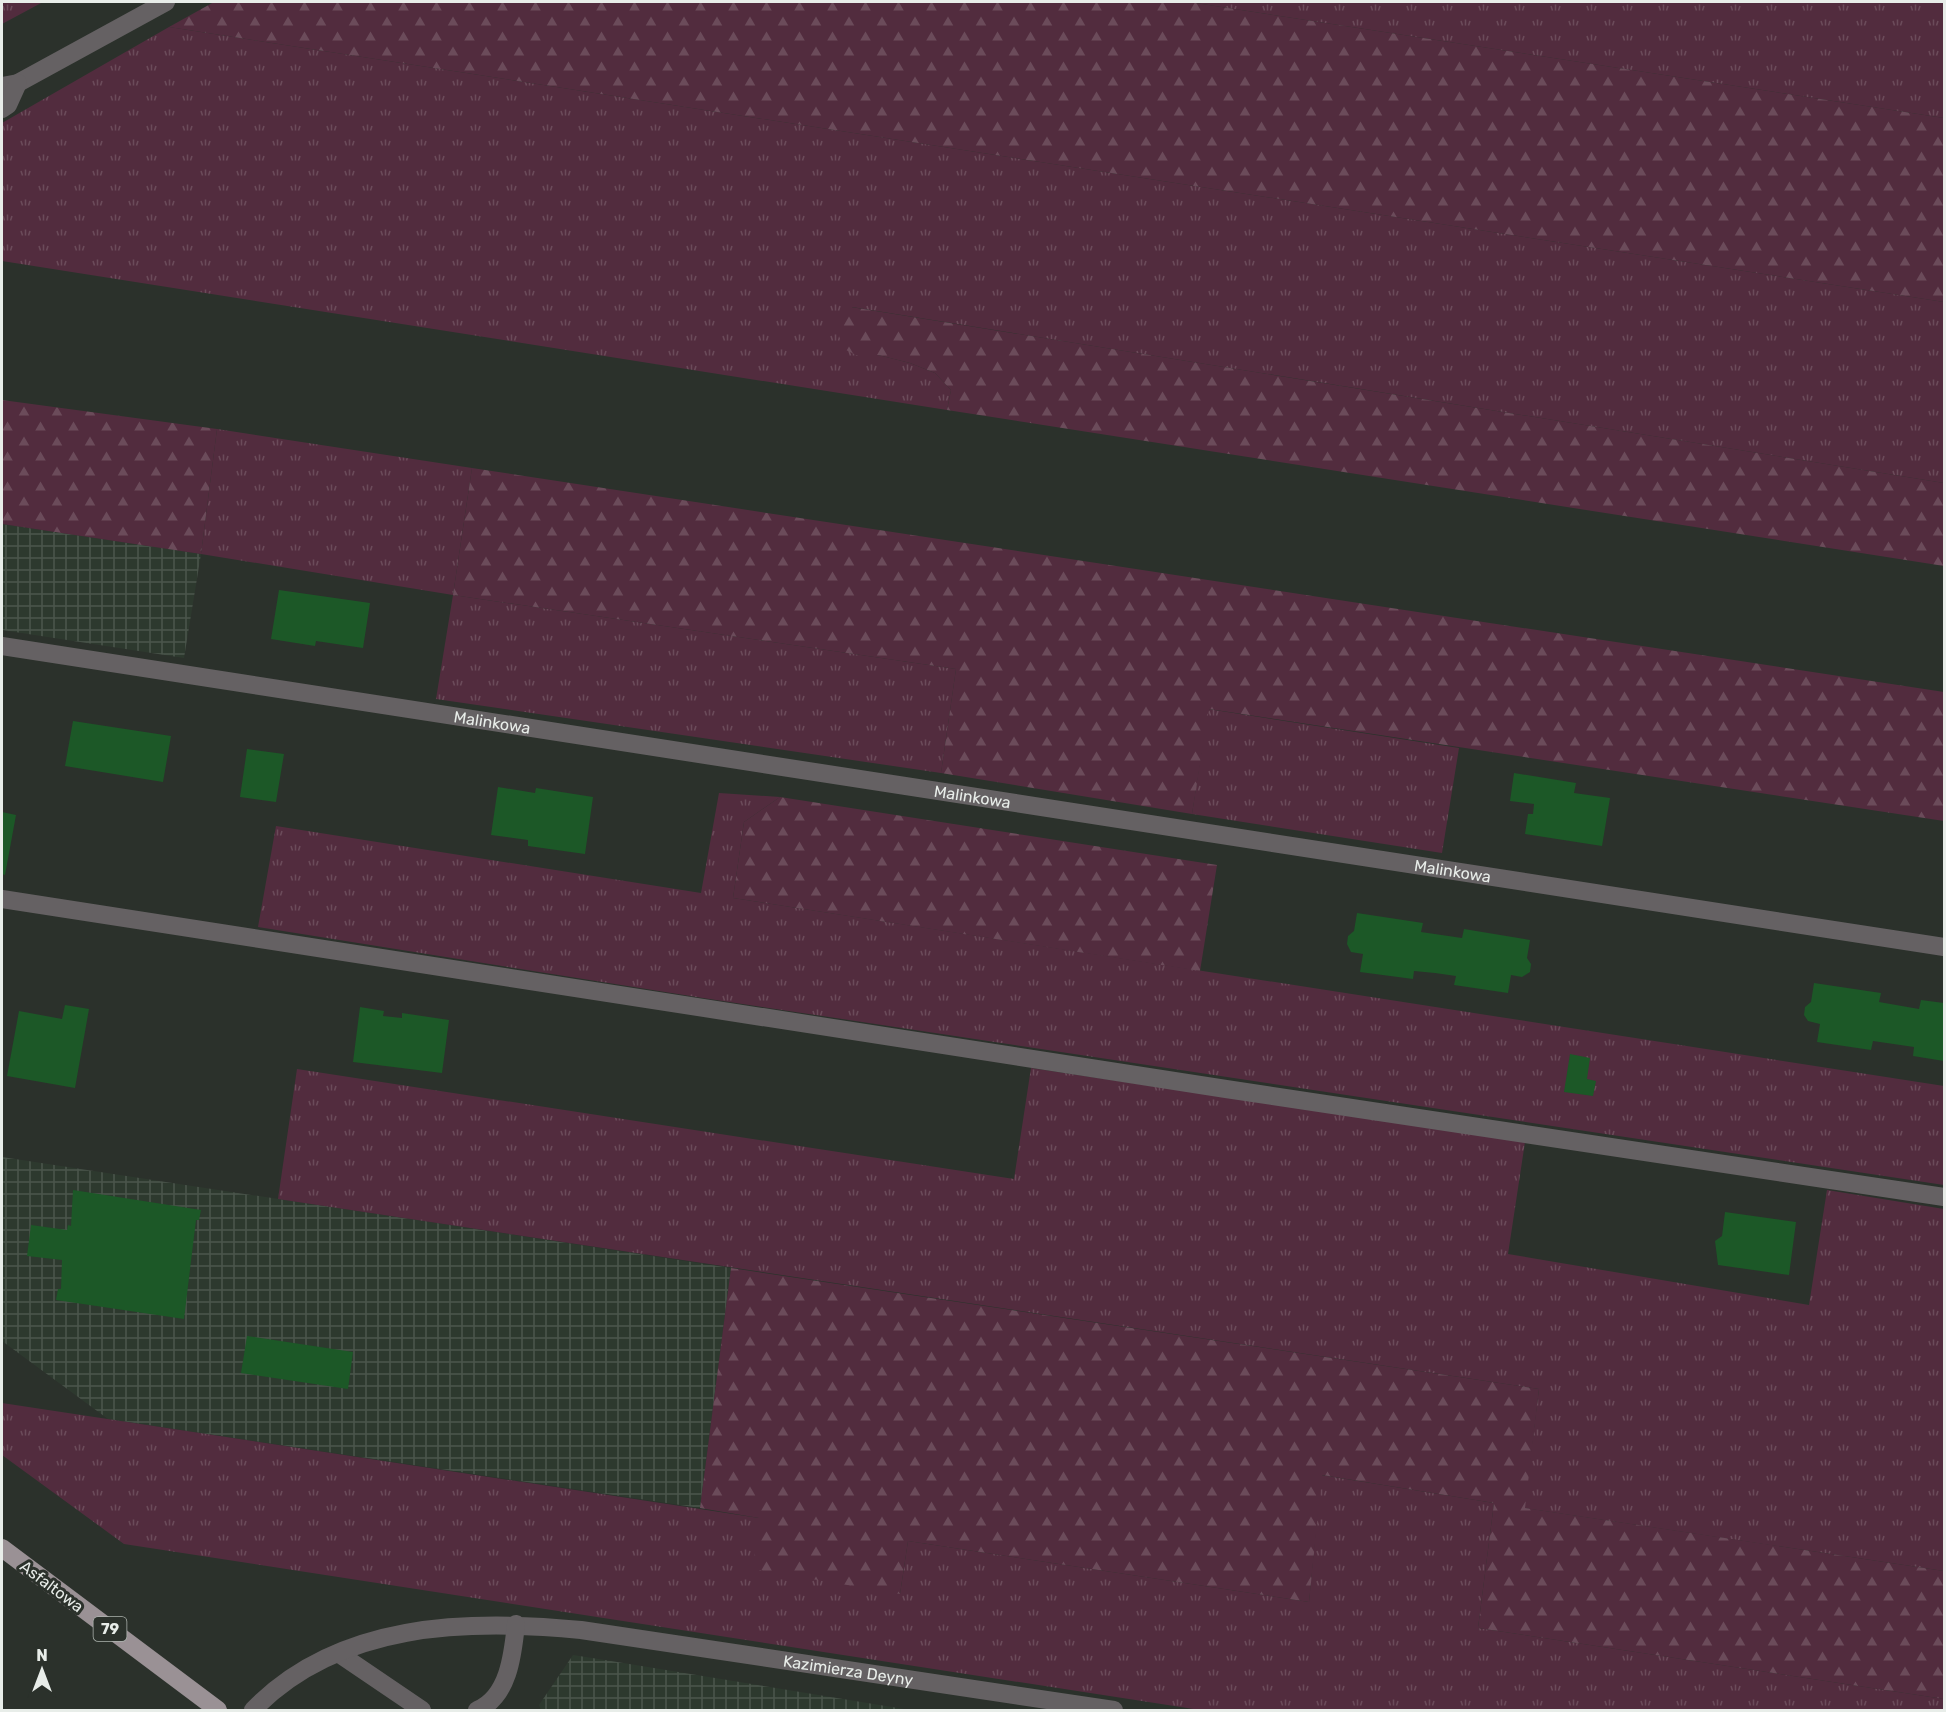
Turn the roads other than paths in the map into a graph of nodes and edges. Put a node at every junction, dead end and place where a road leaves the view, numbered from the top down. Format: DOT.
graph roads {
  1 [pos="166,2"];
  2 [pos="10,84"];
  3 [pos="2,109"];
  4 [pos="2,646"];
  5 [pos="2,900"];
  6 [pos="1944,947"];
  7 [pos="1944,1197"];
  8 [pos="2,1548"];
  9 [pos="516,1624"];
  10 [pos="338,1653"];
  11 [pos="218,1710"];
  12 [pos="253,1710"];
  13 [pos="422,1710"];
  14 [pos="477,1710"];
  15 [pos="1114,1710"];
  1 -- 2 [label="street"];
  2 -- 3 [label="street"];
  4 -- 6 [label="street, Malinkowa"];
  5 -- 7 [label="street"];
  8 -- 11 [label="main road, Asfaltowa / 79"];
  9 -- 10 [label="street, Kazimierza Deyny"];
  9 -- 14 [label="street"];
  9 -- 15 [label="street, Kazimierza Deyny"];
  10 -- 12 [label="street, Kazimierza Deyny"];
  10 -- 13 [label="street"];
}
